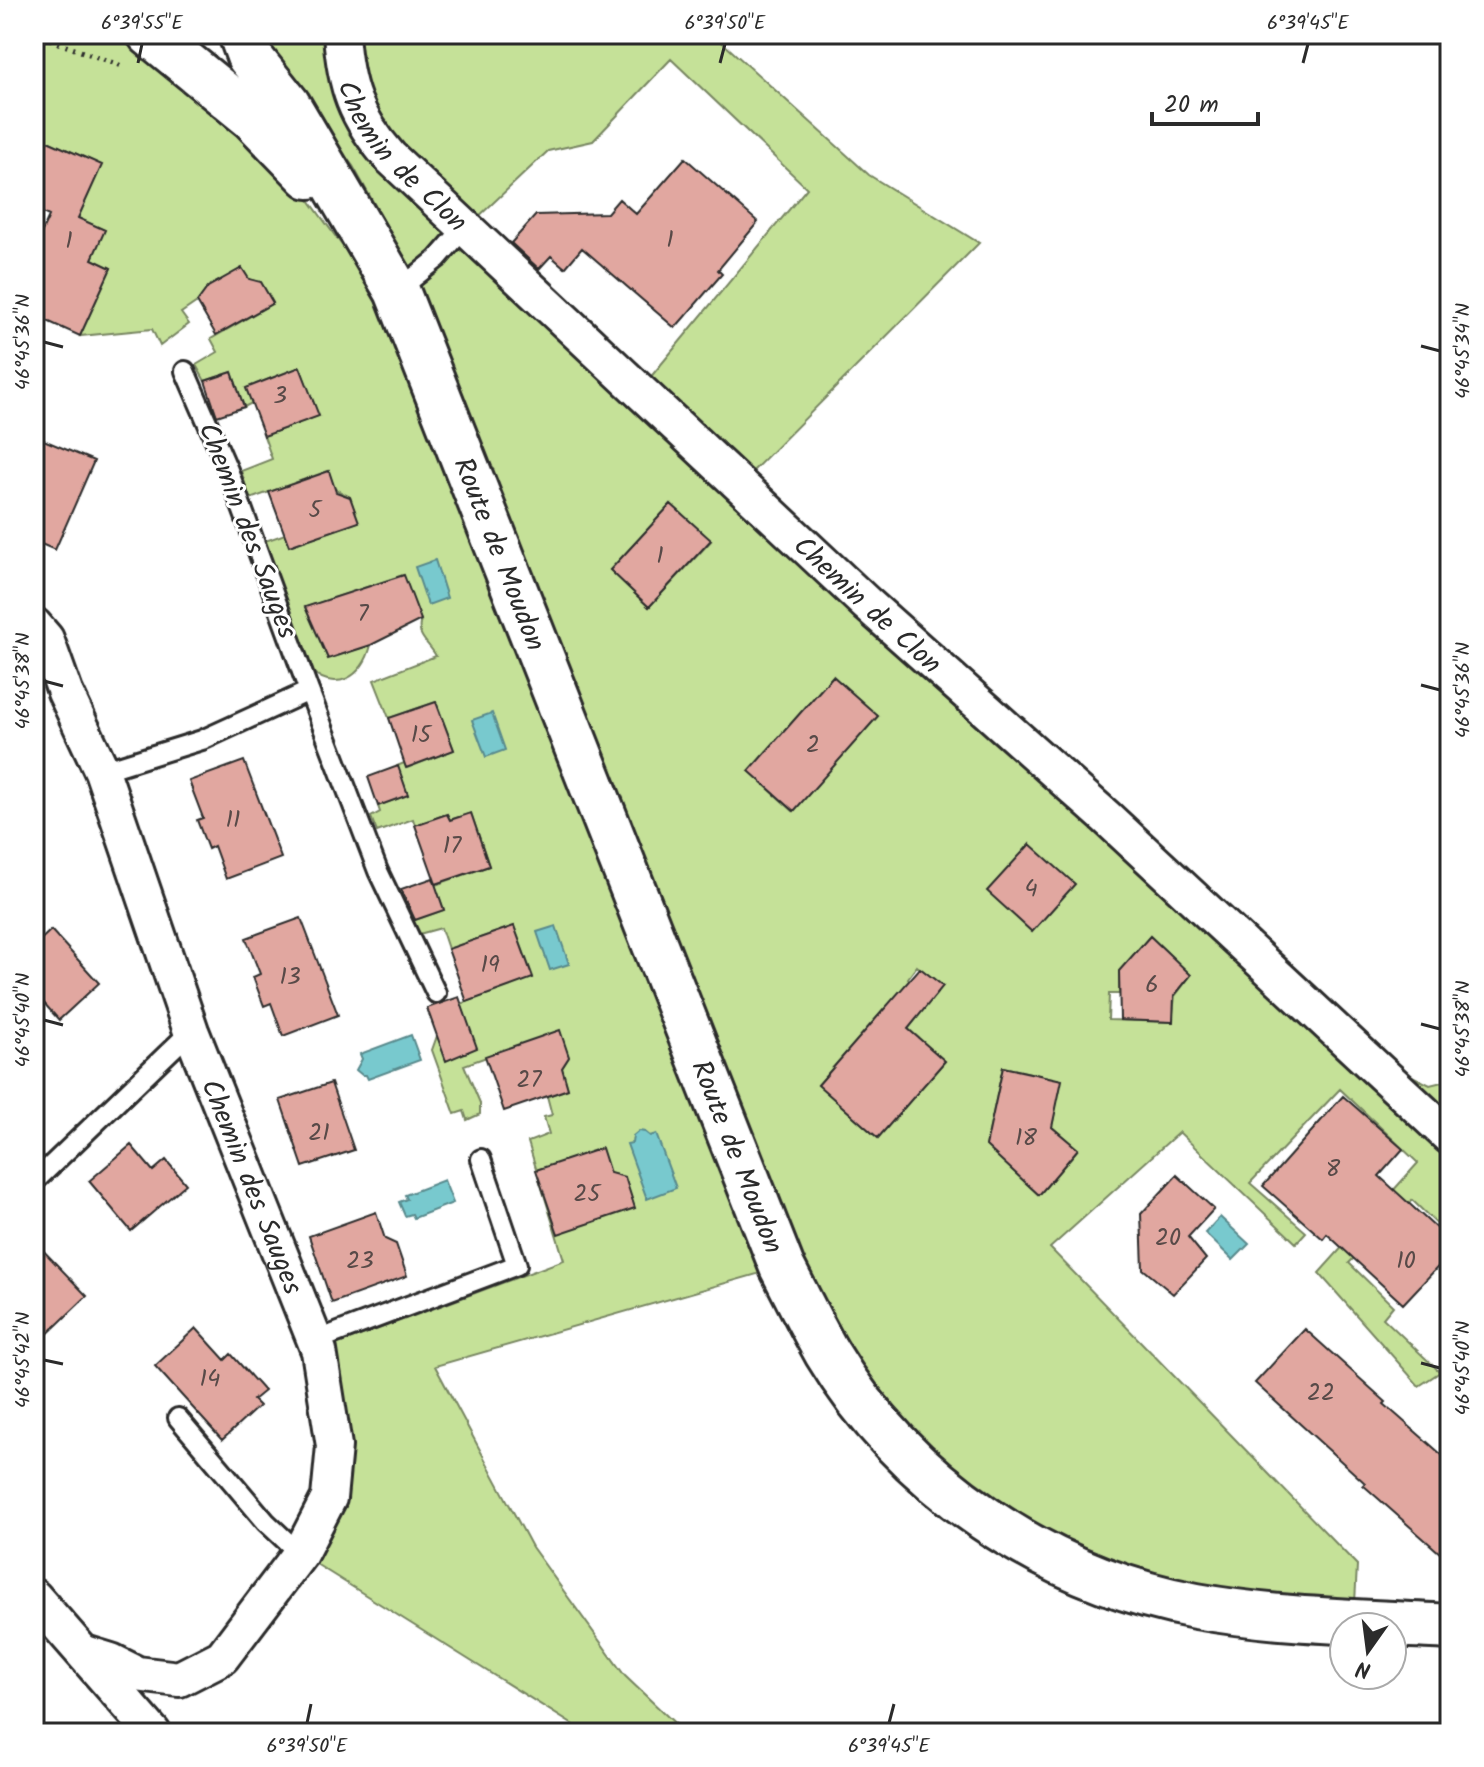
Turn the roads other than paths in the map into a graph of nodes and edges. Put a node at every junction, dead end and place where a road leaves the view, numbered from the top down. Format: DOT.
graph roads {
  1 [pos="150,34"];
  2 [pos="241,34"];
  3 [pos="341,34"];
  4 [pos="464,228"];
  5 [pos="397,291"];
  6 [pos="185,371"];
  7 [pos="34,625"];
  8 [pos="309,691"];
  9 [pos="102,771"];
  10 [pos="436,993"];
  11 [pos="191,1031"];
  12 [pos="1450,1137"];
  13 [pos="481,1159"];
  14 [pos="34,1182"];
  15 [pos="315,1341"];
  16 [pos="178,1418"];
  17 [pos="300,1554"];
  18 [pos="34,1597"];
  19 [pos="1450,1627"];
  20 [pos="85,1653"];
  21 [pos="153,1733"];
  1 -- 5 [label="main road, Route de Moudon"];
  2 -- 5 [label="main road, Route de Moudon"];
  3 -- 4 [label="street, Chemin de Clon"];
  4 -- 5 [label="lane"];
  4 -- 12 [label="street, Chemin de Clon"];
  5 -- 19 [label="main road, Route de Moudon"];
  6 -- 8 [label="lane, Chemin des Sauges"];
  7 -- 9 [label="street, Chemin des Sauges"];
  8 -- 9 [label="lane"];
  8 -- 10 [label="lane, Chemin des Sauges"];
  9 -- 11 [label="street, Chemin des Sauges"];
  11 -- 14 [label="lane, Chemin des Sauges"];
  11 -- 15 [label="street, Chemin des Sauges"];
  13 -- 15 [label="lane"];
  15 -- 17 [label="street, Chemin des Sauges"];
  16 -- 17 [label="lane"];
  17 -- 20 [label="street, Chemin des Sauges"];
  18 -- 20 [label="street"];
  20 -- 21 [label="street"];
}
